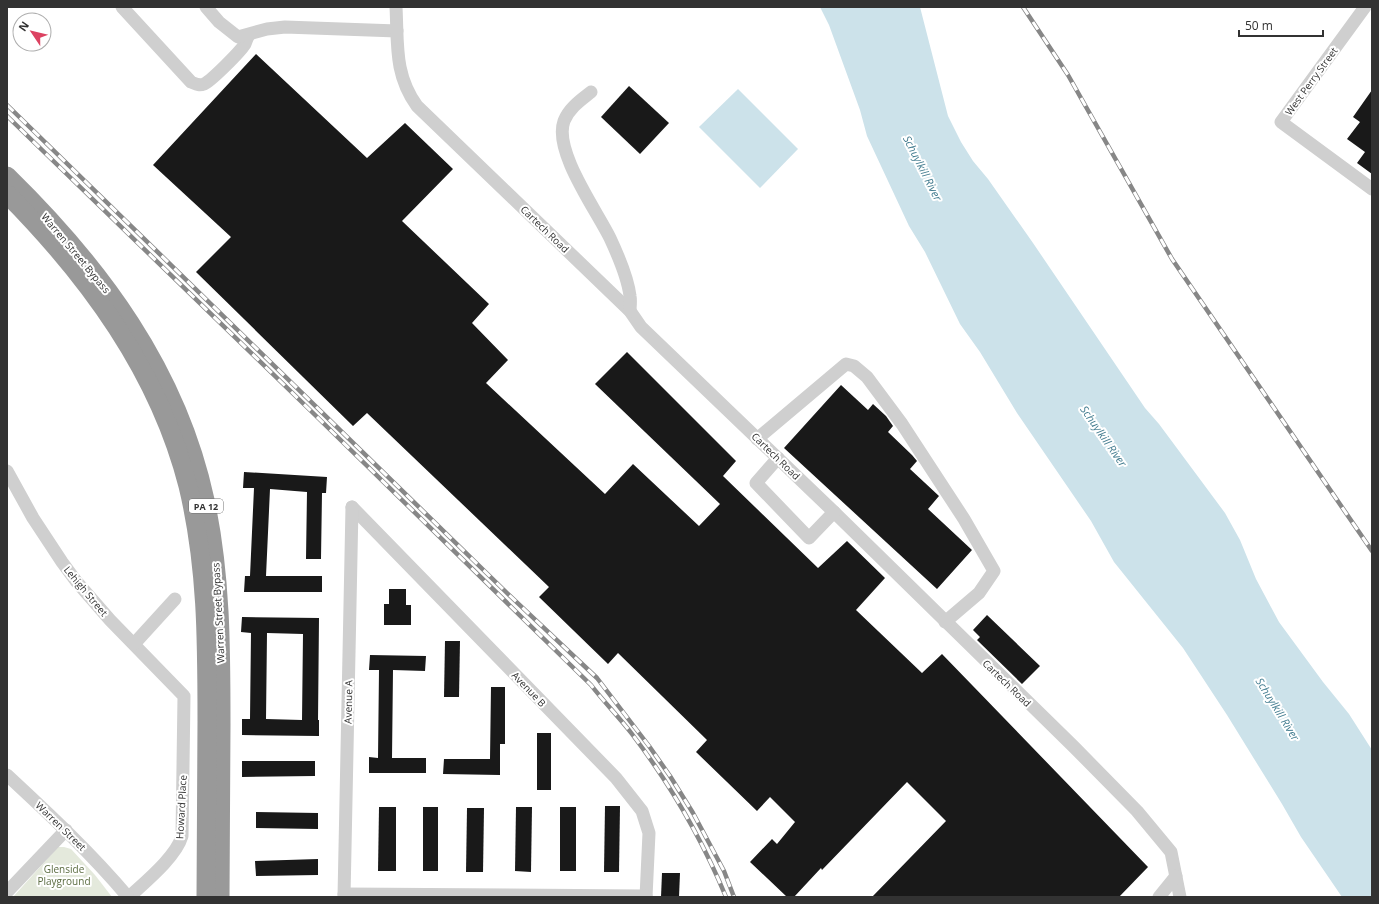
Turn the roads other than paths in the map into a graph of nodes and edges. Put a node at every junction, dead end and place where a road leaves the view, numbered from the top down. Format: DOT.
graph roads {
  1 [pos="122,7"];
  2 [pos="206,7"];
  3 [pos="396,7"];
  4 [pos="1365,7"];
  5 [pos="397,31"];
  6 [pos="248,35"];
  7 [pos="591,92"];
  8 [pos="7,176"];
  9 [pos="1372,189"];
  10 [pos="7,194"];
  11 [pos="630,311"];
  12 [pos="757,439"];
  13 [pos="778,458"];
  14 [pos="7,471"];
  15 [pos="352,507"];
  16 [pos="834,512"];
  17 [pos="175,599"];
  18 [pos="945,622"];
  19 [pos="134,644"];
  20 [pos="184,696"];
  21 [pos="7,775"];
  22 [pos="66,830"];
  23 [pos="1176,876"];
  24 [pos="7,892"];
  25 [pos="344,896"];
  26 [pos="129,897"];
  27 [pos="206,897"];
  28 [pos="220,897"];
  29 [pos="646,897"];
  30 [pos="1159,897"];
  31 [pos="1180,897"];
  1 -- 6 [label="street"];
  2 -- 6 [label="street"];
  3 -- 5 [label="street, Cartech Road"];
  4 -- 9 [label="street, West Perry Street"];
  5 -- 6 [label="street"];
  5 -- 11 [label="street, Cartech Road"];
  7 -- 11 [label="street"];
  8 -- 28 [label="highway, Warren Street Bypass / PA 12"];
  10 -- 27 [label="highway, Warren Street Bypass / PA 12"];
  11 -- 12 [label="street, Cartech Road"];
  12 -- 13 [label="street, Cartech Road"];
  12 -- 18 [label="street"];
  13 -- 16 [label="street, Cartech Road"];
  13 -- 16 [label="street"];
  14 -- 19 [label="street, Lehigh Street"];
  15 -- 25 [label="street, Avenue A"];
  15 -- 29 [label="street, Avenue B"];
  16 -- 18 [label="street, Cartech Road"];
  17 -- 19 [label="street"];
  18 -- 23 [label="street, Cartech Road"];
  19 -- 20 [label="street, Lehigh Street"];
  20 -- 26 [label="street, Howard Place"];
  21 -- 22 [label="street, Warren Street"];
  22 -- 24 [label="street"];
  22 -- 26 [label="street, Warren Street"];
  23 -- 30 [label="street"];
  23 -- 31 [label="street, Cartech Road"];
  25 -- 29 [label="street"];
}
